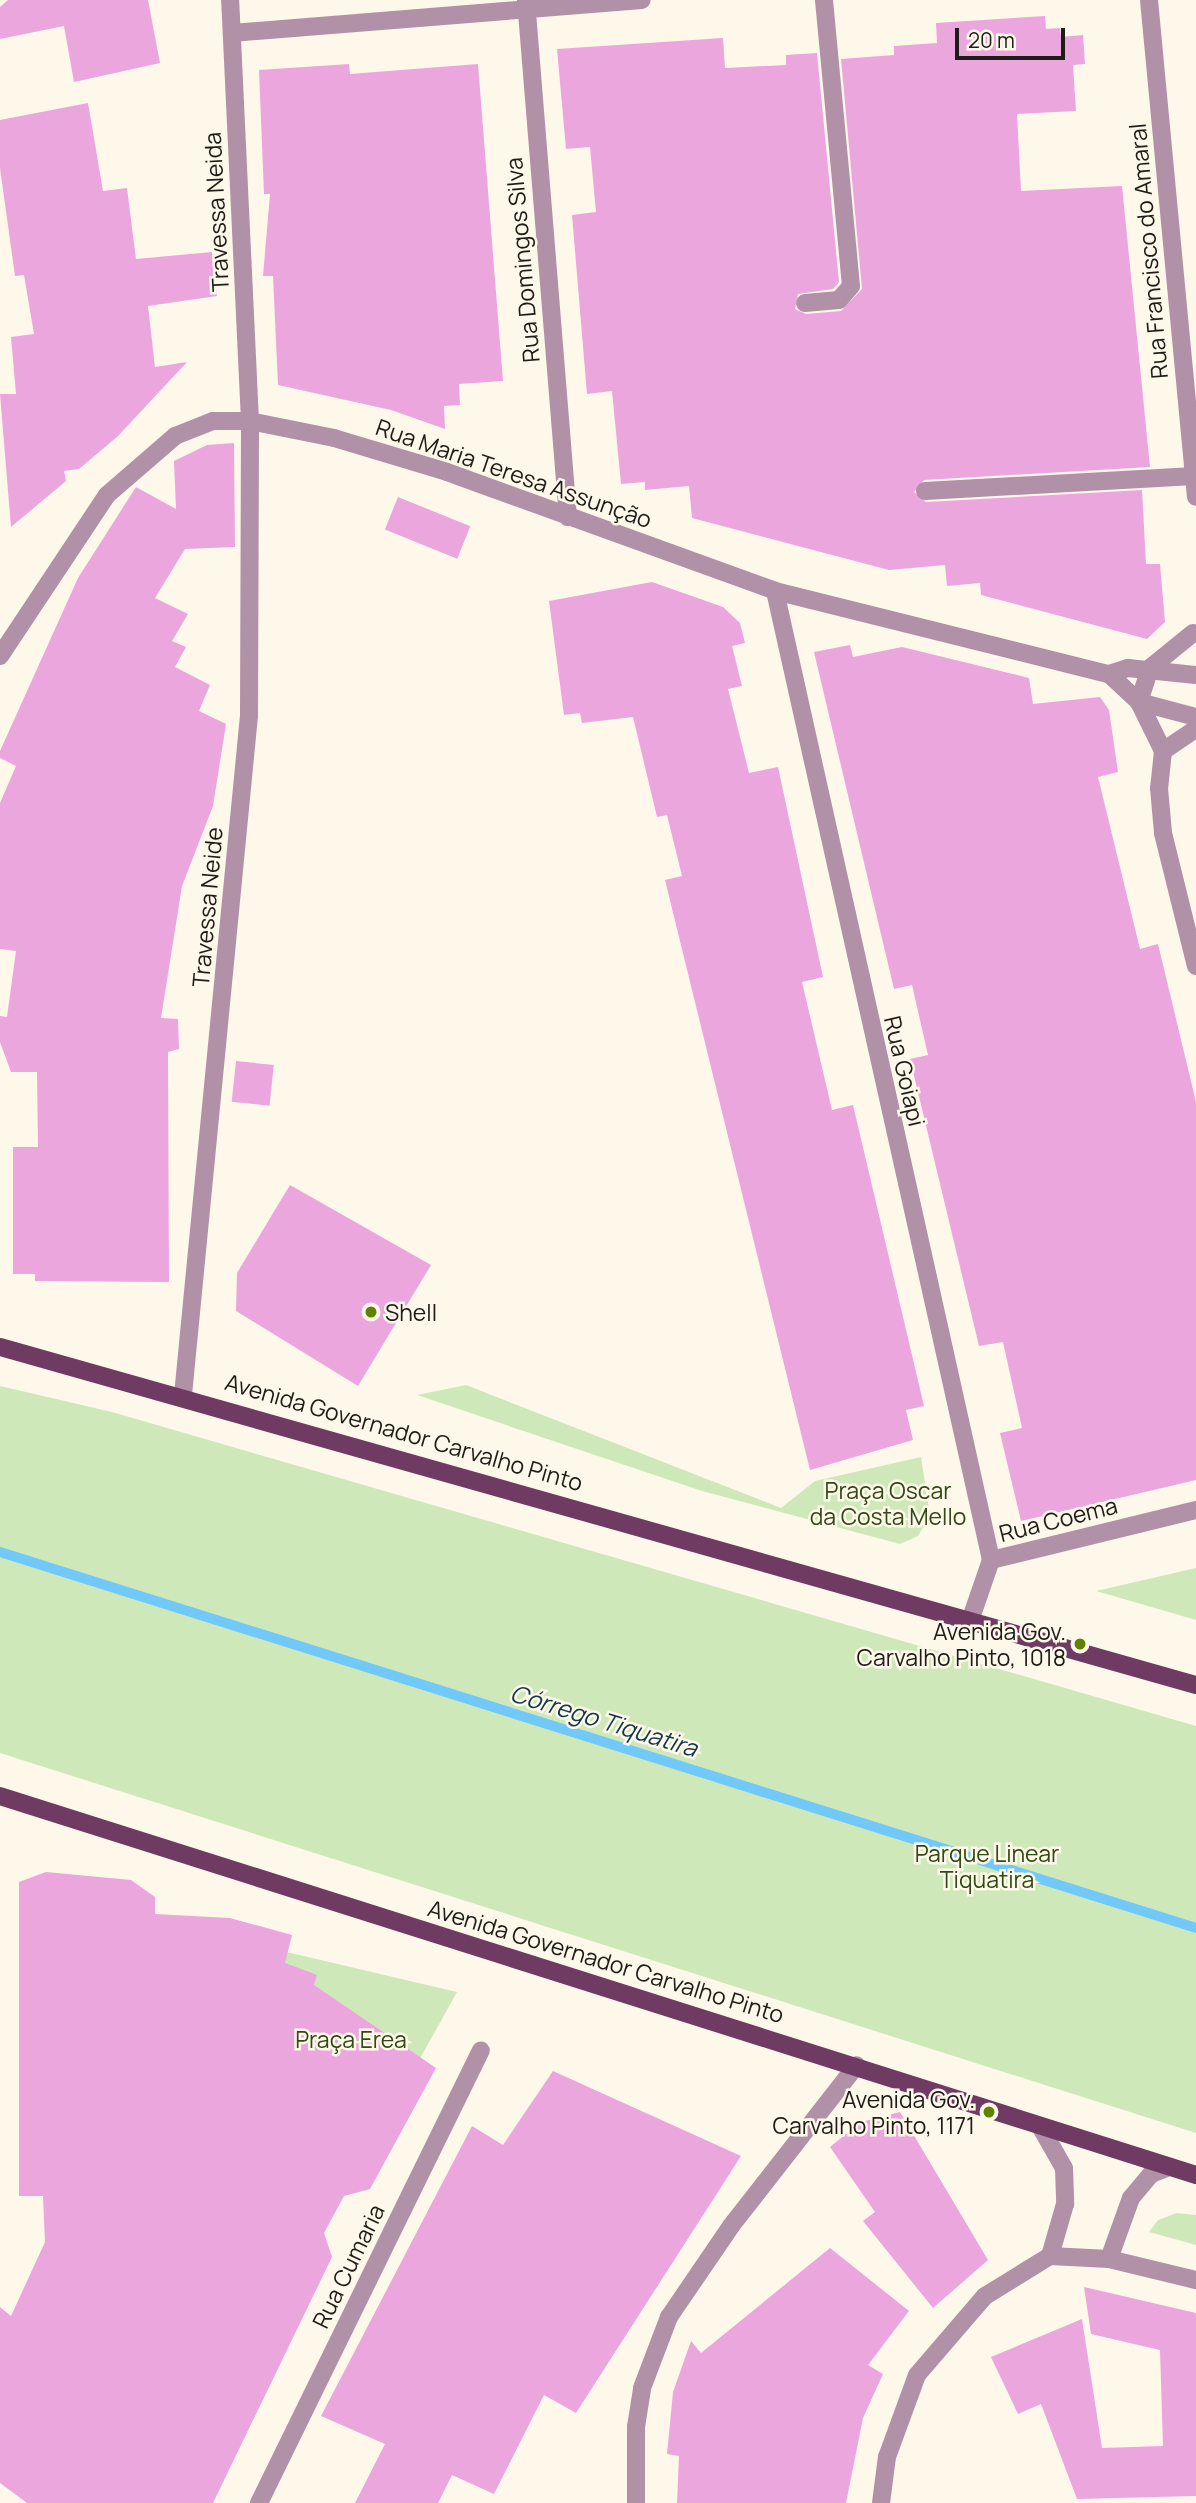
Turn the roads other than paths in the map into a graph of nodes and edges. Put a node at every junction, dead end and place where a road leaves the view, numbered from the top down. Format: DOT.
graph roads {
  1 [pos="230,0"];
  2 [pos="642,0"];
  3 [pos="824,0"];
  4 [pos="1149,0"];
  5 [pos="526,4"];
  6 [pos="232,33"];
  7 [pos="804,303"];
  8 [pos="250,421"];
  9 [pos="1194,476"];
  10 [pos="925,491"];
  11 [pos="1196,497"];
  12 [pos="568,517"];
  13 [pos="775,591"];
  14 [pos="1195,629"];
  15 [pos="0,656"];
  16 [pos="1150,668"];
  17 [pos="1109,674"];
  18 [pos="1196,675"];
  19 [pos="1139,702"];
  20 [pos="1196,717"];
  21 [pos="1196,729"];
  22 [pos="1163,751"];
  23 [pos="1196,966"];
  24 [pos="0,1346"];
  25 [pos="183,1395"];
  26 [pos="1196,1510"];
  27 [pos="991,1560"];
  28 [pos="971,1619"];
  29 [pos="1196,1685"];
  30 [pos="0,1796"];
  31 [pos="481,2050"];
  32 [pos="857,2066"];
  33 [pos="1041,2126"];
  34 [pos="1169,2167"];
  35 [pos="1196,2175"];
  36 [pos="1050,2256"];
  37 [pos="1110,2259"];
  38 [pos="1196,2280"];
  39 [pos="259,2503"];
  40 [pos="636,2503"];
  41 [pos="881,2503"];
  1 -- 6 [label="street, Travessa Neida"];
  2 -- 5 [label="street"];
  3 -- 7 [label="street"];
  4 -- 9 [label="street, Rua Francisco do Amaral"];
  5 -- 6 [label="street"];
  5 -- 12 [label="street, Rua Domingos Silva"];
  6 -- 8 [label="street, Travessa Neida"];
  8 -- 12 [label="street, Rua Maria Teresa Assunção"];
  8 -- 15 [label="street, Rua Maria Teresa Assunção"];
  8 -- 25 [label="street, Travessa Neide"];
  9 -- 10 [label="street"];
  9 -- 11 [label="street, Rua Francisco do Amaral"];
  12 -- 13 [label="street, Rua Maria Teresa Assunção"];
  13 -- 17 [label="street, Rua Maria Teresa Assunção"];
  13 -- 27 [label="street, Rua Goiapi"];
  14 -- 16 [label="street"];
  16 -- 17 [label="street, Rua Maria Teresa Assunção"];
  16 -- 18 [label="street, Rua Maria Teresa Assunção"];
  16 -- 19 [label="street"];
  17 -- 19 [label="street, Rua Maria Teresa Assunção"];
  19 -- 20 [label="street, Rua Maria Teresa Assunção"];
  19 -- 22 [label="street"];
  21 -- 22 [label="street"];
  22 -- 23 [label="street"];
  24 -- 25 [label="main road, Avenida Governador Carvalho Pinto"];
  25 -- 28 [label="main road, Avenida Governador Carvalho Pinto"];
  26 -- 27 [label="street, Rua Coema"];
  27 -- 28 [label="street, Rua Coema"];
  28 -- 29 [label="main road, Avenida Governador Carvalho Pinto"];
  30 -- 32 [label="main road, Avenida Governador Carvalho Pinto"];
  31 -- 39 [label="street, Rua Cumaria"];
  32 -- 33 [label="main road, Avenida Governador Carvalho Pinto"];
  32 -- 40 [label="street"];
  33 -- 34 [label="main road, Avenida Governador Carvalho Pinto"];
  33 -- 36 [label="street"];
  34 -- 35 [label="main road, Avenida Governador Carvalho Pinto"];
  34 -- 37 [label="street"];
  36 -- 37 [label="street"];
  36 -- 41 [label="street"];
  37 -- 38 [label="street"];
}
